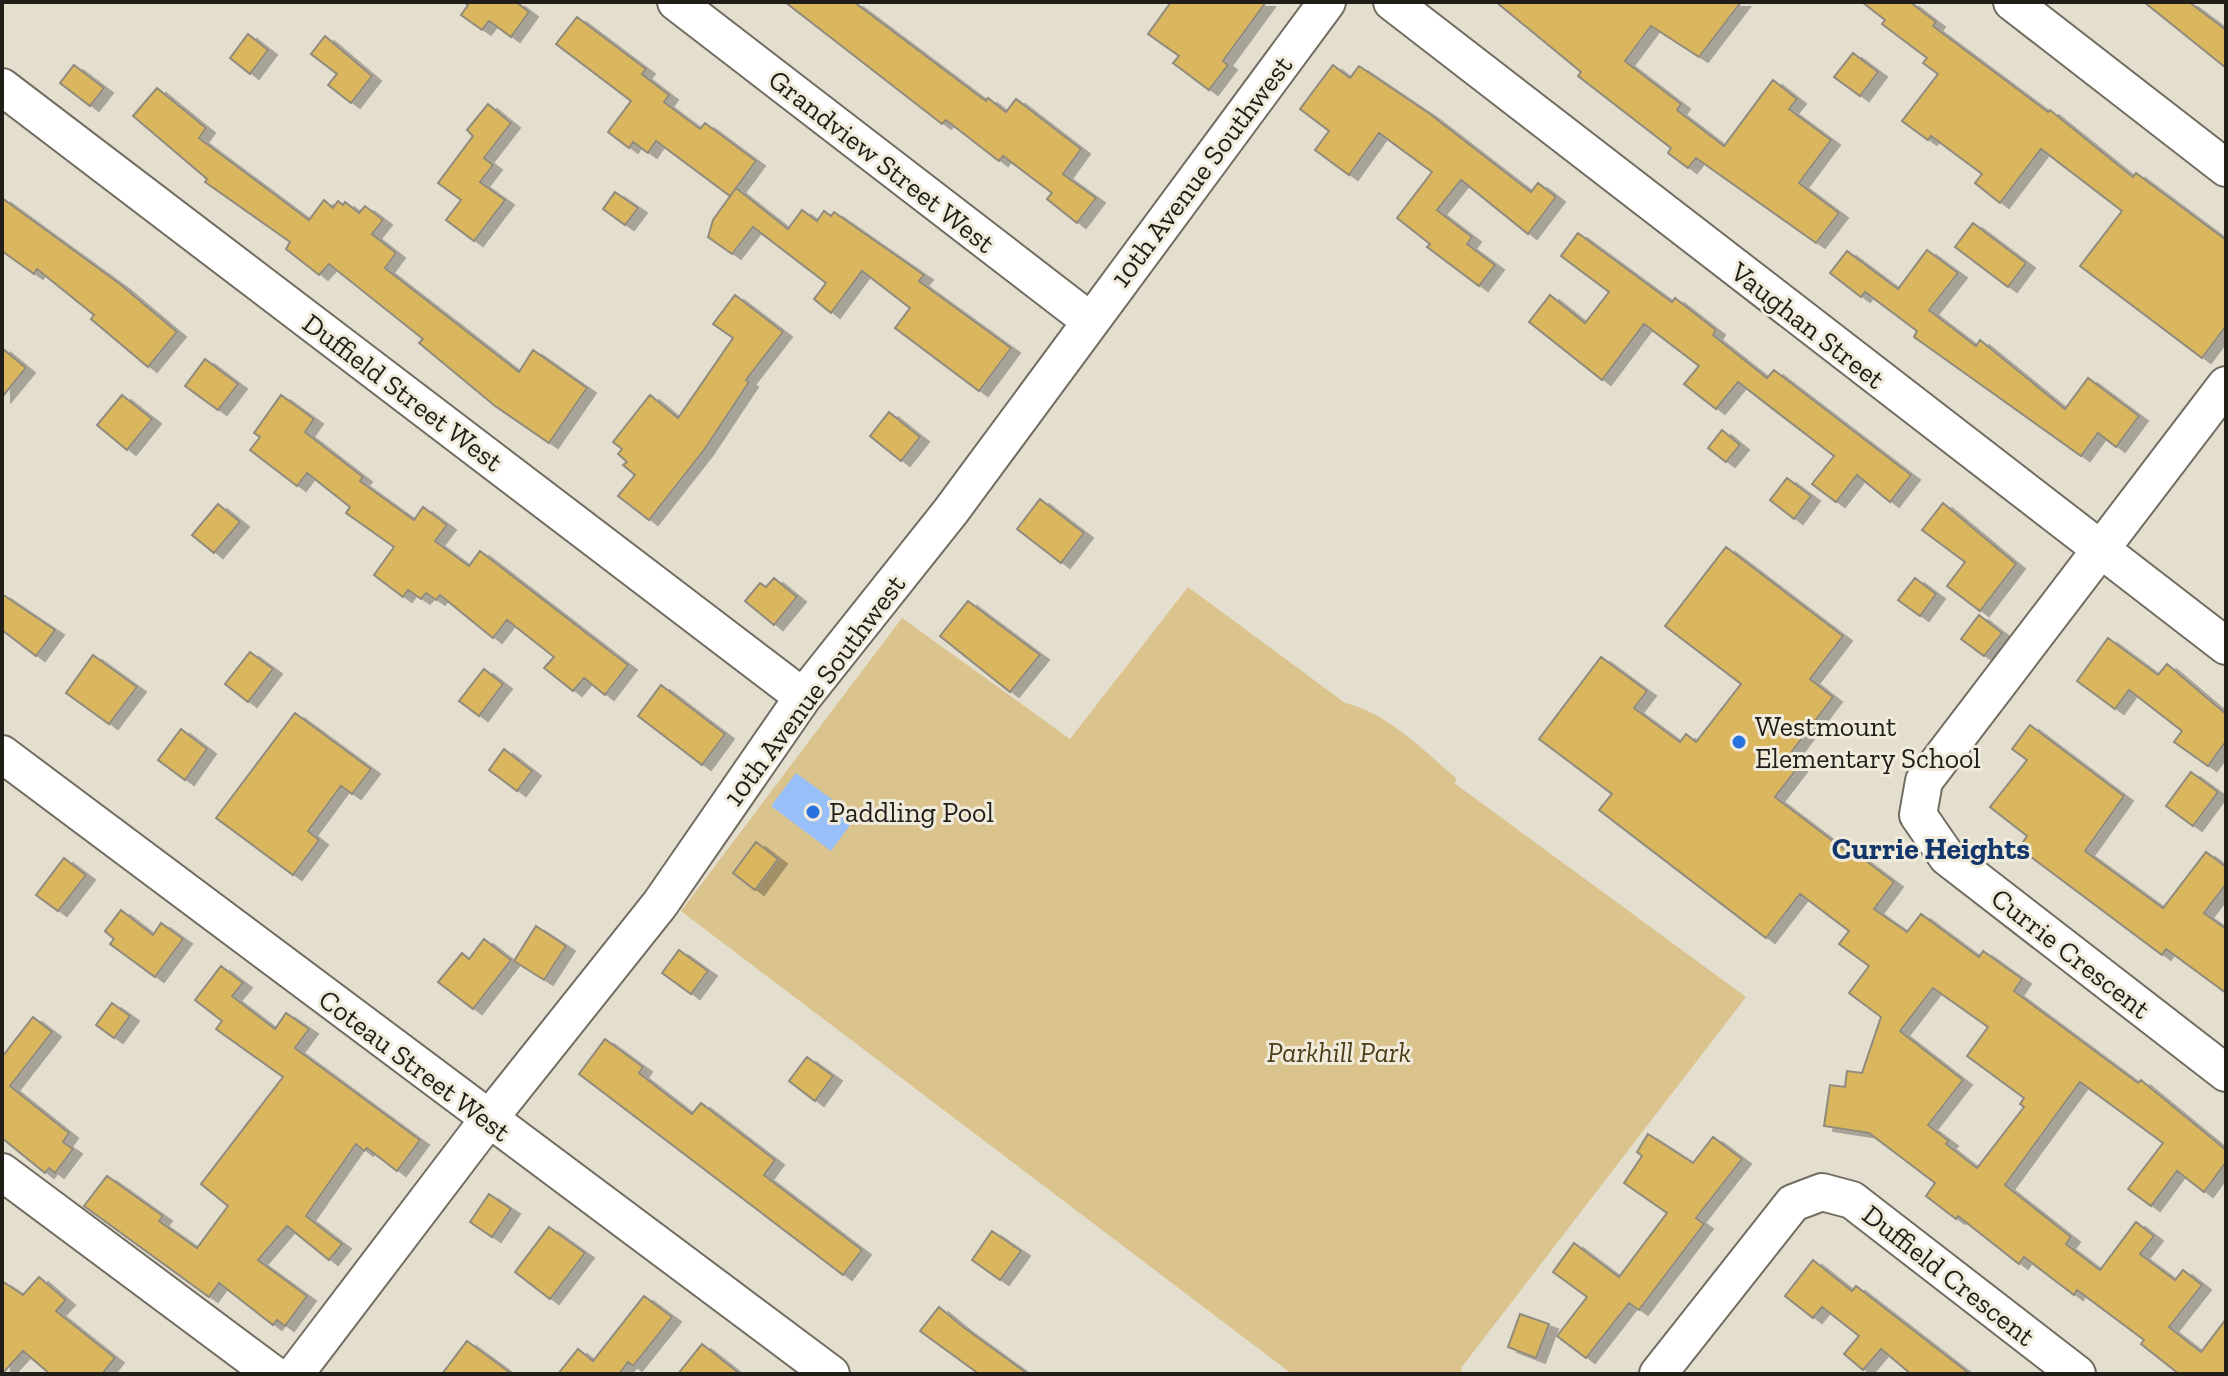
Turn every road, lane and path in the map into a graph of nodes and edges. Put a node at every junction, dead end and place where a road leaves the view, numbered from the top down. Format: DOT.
graph roads {
  1 [pos="676,2"];
  2 [pos="1327,2"];
  3 [pos="1392,2"];
  4 [pos="2012,2"];
  5 [pos="2,87"];
  6 [pos="2226,168"];
  7 [pos="1089,320"];
  8 [pos="2226,385"];
  9 [pos="2097,550"];
  10 [pos="2226,646"];
  11 [pos="803,697"];
  12 [pos="2,754"];
  13 [pos="2226,1073"];
  14 [pos="488,1120"];
  15 [pos="2,1172"];
  16 [pos="273,1374"];
  17 [pos="295,1374"];
  18 [pos="831,1374"];
  19 [pos="1658,1374"];
  20 [pos="2077,1374"];
  1 -- 7 [label="street, Grandview Street West"];
  2 -- 7 [label="street, 10th Avenue Southwest"];
  3 -- 9 [label="street, Vaughan Street"];
  4 -- 6 [label="street"];
  5 -- 11 [label="street, Duffield Street West"];
  7 -- 11 [label="street, 10th Avenue Southwest"];
  8 -- 9 [label="street, Currie Crescent"];
  9 -- 10 [label="street, Vaughan Street"];
  9 -- 13 [label="street, Currie Crescent"];
  11 -- 14 [label="street, 10th Avenue Southwest"];
  12 -- 14 [label="street, Coteau Street West"];
  14 -- 17 [label="street, 10th Avenue Southwest"];
  14 -- 18 [label="street, Coteau Street West"];
  15 -- 16 [label="street"];
  19 -- 20 [label="street, Duffield Crescent"];
}
